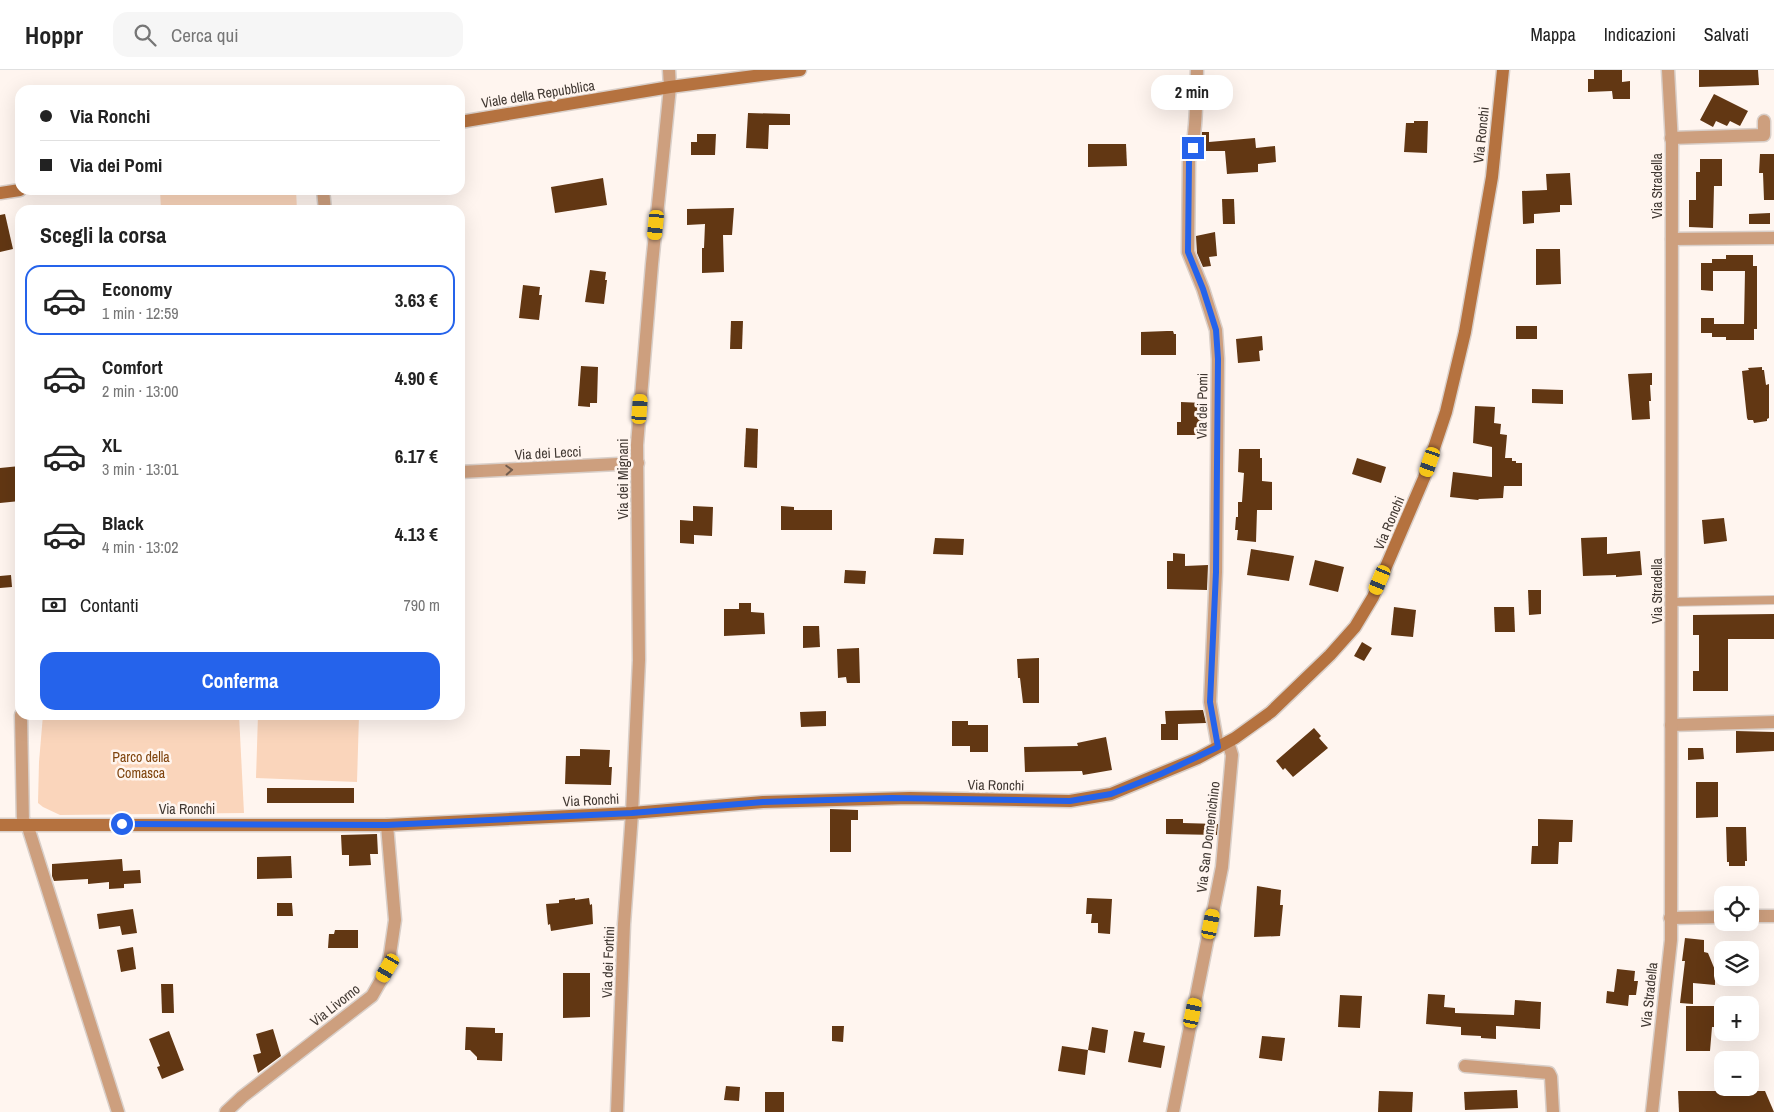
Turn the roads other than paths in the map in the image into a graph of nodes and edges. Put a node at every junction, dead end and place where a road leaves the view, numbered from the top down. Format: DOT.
graph roads {
  1 [pos="669,70"];
  2 [pos="800,70"];
  3 [pos="1197,70"];
  4 [pos="1503,70"];
  5 [pos="1668,70"];
  6 [pos="670,87"];
  7 [pos="465,121"];
  8 [pos="1764,121"];
  9 [pos="1671,141"];
  10 [pos="1774,142"];
  11 [pos="15,191"];
  12 [pos="0,193"];
  13 [pos="1774,238"];
  14 [pos="1672,239"];
  15 [pos="638,463"];
  16 [pos="465,472"];
  17 [pos="1774,600"];
  18 [pos="1672,602"];
  19 [pos="21,720"];
  20 [pos="1774,722"];
  21 [pos="1671,725"];
  22 [pos="1223,745"];
  23 [pos="632,813"];
  24 [pos="25,824"];
  25 [pos="0,825"];
  26 [pos="387,825"];
  27 [pos="1759,916"];
  28 [pos="1774,916"];
  29 [pos="1714,917"];
  30 [pos="1670,918"];
  31 [pos="1465,1066"];
  32 [pos="118,1112"];
  33 [pos="226,1112"];
  34 [pos="617,1112"];
  35 [pos="1173,1112"];
  36 [pos="1553,1112"];
  37 [pos="1652,1112"];
  1 -- 6 [label="street, Via dei Mignani"];
  2 -- 6 [label="street, Viale della Repubblica"];
  3 -- 22 [label="street, Via dei Pomi"];
  4 -- 22 [label="street, Via Ronchi"];
  5 -- 9 [label="street, Via Stradella"];
  6 -- 7 [label="street, Viale della Repubblica"];
  6 -- 15 [label="street, Via dei Mignani"];
  8 -- 9 [label="street"];
  9 -- 10 [label="street"];
  9 -- 14 [label="street, Via Stradella"];
  11 -- 12 [label="street"];
  13 -- 14 [label="street"];
  14 -- 18 [label="street, Via Stradella"];
  16 -- 15 [label="street, Via dei Lecci, one-way"];
  15 -- 23 [label="street, Via dei Mignani"];
  17 -- 18 [label="lane"];
  18 -- 21 [label="street, Via Stradella"];
  19 -- 24 [label="street"];
  20 -- 21 [label="street"];
  21 -- 30 [label="street, Via Stradella"];
  22 -- 23 [label="street, Via Ronchi"];
  22 -- 35 [label="street, Via San Domenichino"];
  23 -- 26 [label="street, Via Ronchi"];
  23 -- 34 [label="street, Via dei Fortini"];
  24 -- 25 [label="street, Via Ronchi"];
  24 -- 26 [label="street, Via Ronchi"];
  24 -- 32 [label="street"];
  26 -- 33 [label="street, Via Livorno"];
  27 -- 28 [label="street"];
  29 -- 30 [label="street"];
  30 -- 37 [label="street, Via Stradella"];
  31 -- 36 [label="street"];
}
